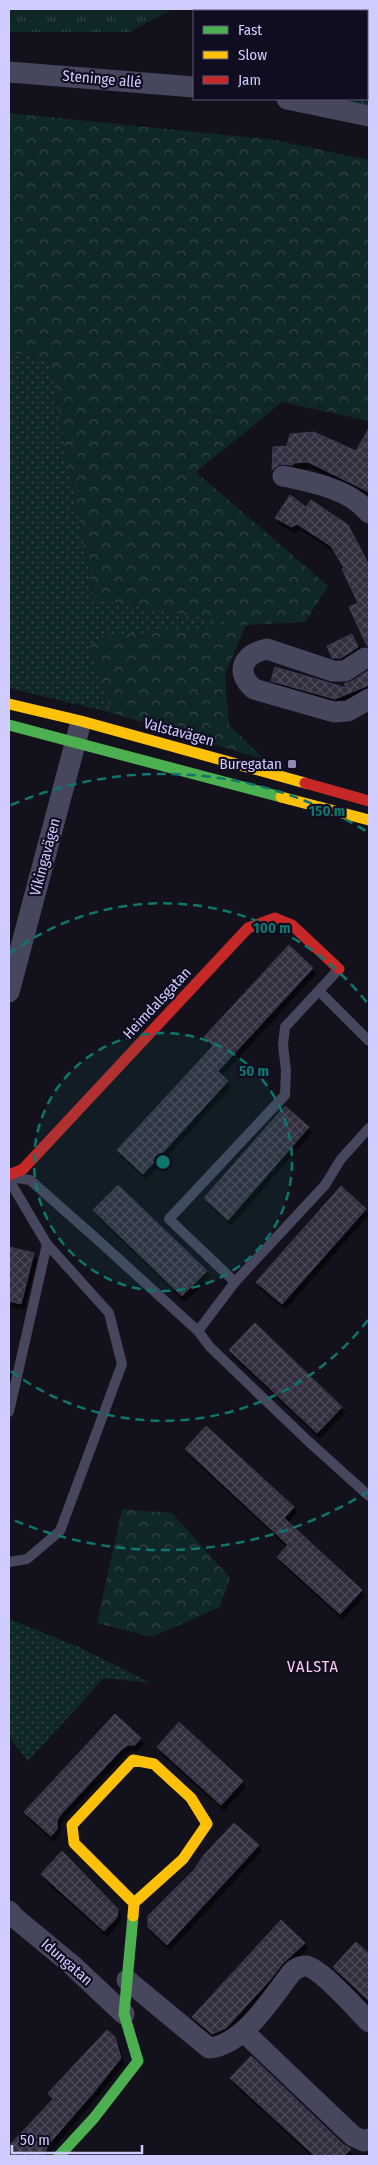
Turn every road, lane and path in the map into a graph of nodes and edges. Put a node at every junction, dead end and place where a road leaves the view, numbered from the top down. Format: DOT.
graph roads {
  1 [pos="9,72"];
  2 [pos="193,88"];
  3 [pos="292,100"];
  4 [pos="369,116"];
  5 [pos="283,476"];
  6 [pos="369,513"];
  7 [pos="366,658"];
  8 [pos="369,699"];
  9 [pos="9,704"];
  10 [pos="81,721"];
  11 [pos="9,725"];
  12 [pos="75,743"];
  13 [pos="369,801"];
  14 [pos="369,820"];
  15 [pos="339,969"];
  16 [pos="319,991"];
  17 [pos="9,992"];
  18 [pos="369,1041"];
  19 [pos="369,1128"];
  20 [pos="9,1176"];
  21 [pos="9,1180"];
  22 [pos="47,1244"];
  23 [pos="235,1282"];
  24 [pos="198,1331"];
  25 [pos="9,1412"];
  26 [pos="369,1496"];
  27 [pos="9,1562"];
  28 [pos="134,1903"];
  29 [pos="9,1911"];
  30 [pos="127,1980"];
  31 [pos="124,2014"];
  32 [pos="369,2022"];
  33 [pos="244,2032"];
  34 [pos="369,2139"];
  35 [pos="60,2156"];
  1 -- 2 [label="street, Steninge allé"];
  3 -- 4 [label="street"];
  5 -- 6 [label="street"];
  7 -- 8 [label="street"];
  9 -- 10 [label="street, Valstavägen"];
  10 -- 12 [label="street, Vikingavägen"];
  10 -- 13 [label="street, Valstavägen"];
  11 -- 12 [label="street"];
  12 -- 14 [label="street"];
  12 -- 17 [label="street, Vikingavägen"];
  15 -- 16 [label="lane"];
  15 -- 20 [label="street, Heimdalsgatan"];
  16 -- 18 [label="lane"];
  16 -- 23 [label="lane"];
  19 -- 23 [label="lane"];
  20 -- 24 [label="lane"];
  21 -- 22 [label="lane"];
  22 -- 25 [label="lane"];
  22 -- 27 [label="lane"];
  23 -- 24 [label="lane"];
  24 -- 26 [label="lane"];
  28 -- 28 [label="street"];
  28 -- 30 [label="street"];
  29 -- 31 [label="street, Idungatan"];
  30 -- 31 [label="street"];
  30 -- 33 [label="street"];
  31 -- 35 [label="street"];
  32 -- 33 [label="street"];
  33 -- 34 [label="street"];
}
